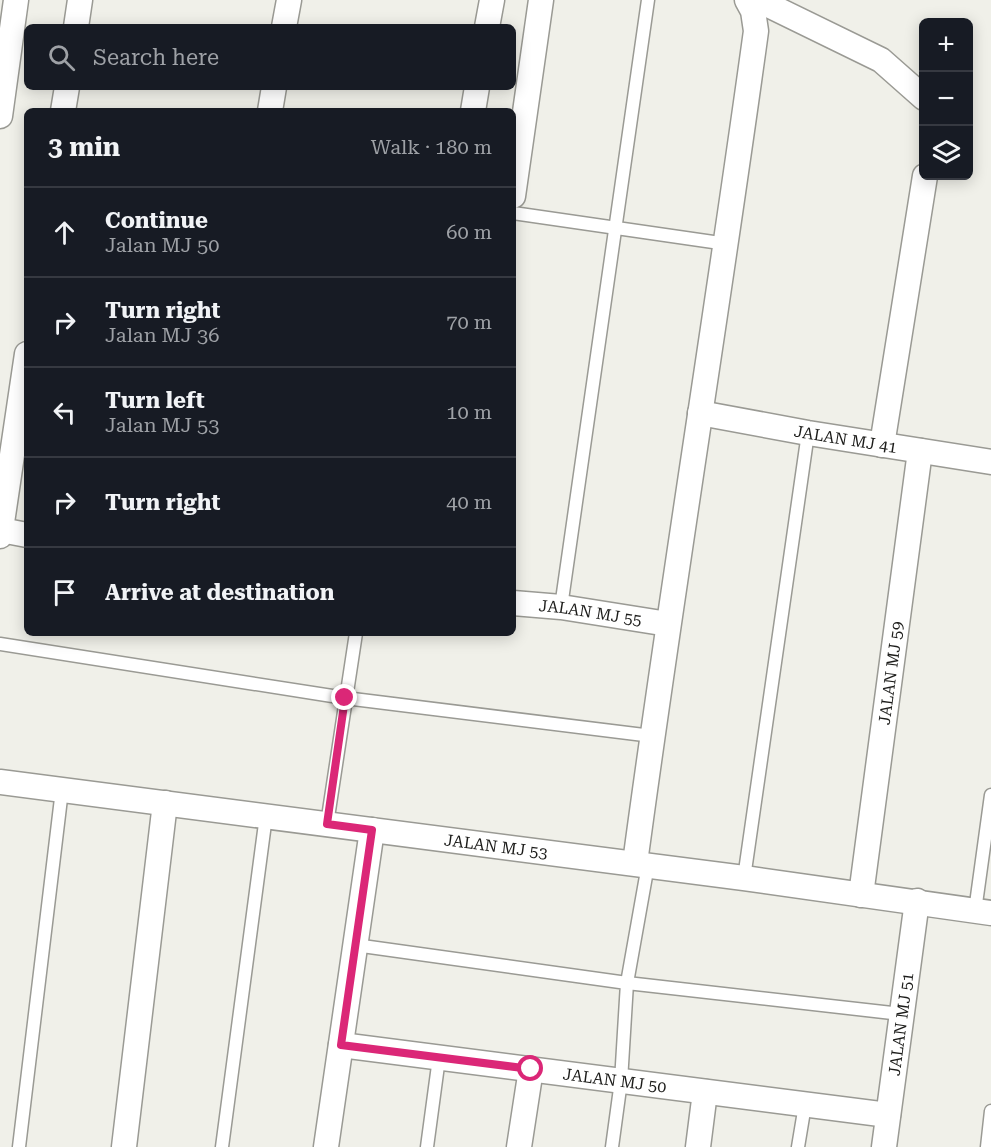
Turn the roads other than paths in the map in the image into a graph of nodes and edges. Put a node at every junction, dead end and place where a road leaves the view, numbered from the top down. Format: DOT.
graph roads {
  1 [pos="16,0"];
  2 [pos="80,0"];
  3 [pos="288,0"];
  4 [pos="492,0"];
  5 [pos="542,0"];
  6 [pos="648,0"];
  7 [pos="747,0"];
  8 [pos="758,0"];
  9 [pos="76,24"];
  10 [pos="284,24"];
  11 [pos="488,24"];
  12 [pos="66,90"];
  13 [pos="274,90"];
  14 [pos="476,90"];
  15 [pos="919,94"];
  16 [pos="64,108"];
  17 [pos="270,108"];
  18 [pos="474,108"];
  19 [pos="0,116"];
  20 [pos="516,176"];
  21 [pos="924,180"];
  22 [pos="516,213"];
  23 [pos="615,227"];
  24 [pos="727,244"];
  25 [pos="24,374"];
  26 [pos="700,413"];
  27 [pos="808,433"];
  28 [pos="882,445"];
  29 [pos="920,451"];
  30 [pos="991,462"];
  31 [pos="0,533"];
  32 [pos="24,535"];
  33 [pos="516,603"];
  34 [pos="561,607"];
  35 [pos="668,624"];
  36 [pos="355,636"];
  37 [pos="0,644"];
  38 [pos="345,698"];
  39 [pos="652,736"];
  40 [pos="0,782"];
  41 [pos="62,790"];
  42 [pos="991,795"];
  43 [pos="165,803"];
  44 [pos="266,816"];
  45 [pos="327,824"];
  46 [pos="372,830"];
  47 [pos="641,864"];
  48 [pos="744,878"];
  49 [pos="861,895"];
  50 [pos="916,902"];
  51 [pos="983,912"];
  52 [pos="355,945"];
  53 [pos="627,983"];
  54 [pos="901,1014"];
  55 [pos="341,1045"];
  56 [pos="440,1058"];
  57 [pos="531,1069"];
  58 [pos="621,1082"];
  59 [pos="705,1092"];
  60 [pos="805,1105"];
  61 [pos="991,1112"];
  62 [pos="888,1115"];
  63 [pos="19,1147"];
  64 [pos="123,1147"];
  65 [pos="222,1147"];
  66 [pos="326,1147"];
  67 [pos="427,1147"];
  68 [pos="519,1147"];
  69 [pos="612,1147"];
  70 [pos="698,1147"];
  71 [pos="798,1147"];
  72 [pos="884,1147"];
  73 [pos="987,1147"];
  1 -- 19 [label="street"];
  2 -- 9 [label="street"];
  3 -- 10 [label="street"];
  4 -- 11 [label="street"];
  5 -- 20 [label="street"];
  6 -- 23 [label="lane"];
  7 -- 24 [label="street"];
  8 -- 15 [label="street"];
  12 -- 16 [label="street"];
  13 -- 17 [label="street"];
  14 -- 18 [label="street"];
  21 -- 28 [label="street"];
  22 -- 23 [label="lane"];
  23 -- 24 [label="lane"];
  23 -- 34 [label="lane"];
  24 -- 26 [label="street"];
  25 -- 31 [label="street"];
  26 -- 27 [label="street, JALAN MJ 41"];
  26 -- 35 [label="street"];
  27 -- 28 [label="street, JALAN MJ 41"];
  27 -- 48 [label="lane"];
  28 -- 29 [label="street, JALAN MJ 41"];
  29 -- 30 [label="street, JALAN MJ 41"];
  29 -- 49 [label="street, JALAN MJ 59"];
  31 -- 32 [label="street"];
  33 -- 34 [label="street, JALAN MJ 55"];
  34 -- 35 [label="street, JALAN MJ 55"];
  35 -- 39 [label="street"];
  36 -- 38 [label="lane"];
  37 -- 38 [label="lane"];
  38 -- 39 [label="lane"];
  38 -- 45 [label="lane"];
  39 -- 47 [label="street"];
  40 -- 41 [label="street, JALAN MJ 53"];
  41 -- 43 [label="street, JALAN MJ 53"];
  41 -- 63 [label="lane"];
  42 -- 51 [label="lane"];
  43 -- 44 [label="street, JALAN MJ 53"];
  43 -- 64 [label="street"];
  44 -- 45 [label="street, JALAN MJ 53"];
  44 -- 65 [label="lane"];
  45 -- 46 [label="street, JALAN MJ 53"];
  46 -- 47 [label="street, JALAN MJ 53"];
  46 -- 52 [label="street"];
  47 -- 48 [label="street, JALAN MJ 53"];
  47 -- 53 [label="lane"];
  48 -- 49 [label="street, JALAN MJ 53"];
  49 -- 50 [label="street, JALAN MJ 53"];
  50 -- 51 [label="street, JALAN MJ 53"];
  50 -- 54 [label="street, JALAN MJ 51"];
  52 -- 53 [label="lane"];
  52 -- 55 [label="street"];
  53 -- 54 [label="lane"];
  53 -- 58 [label="lane"];
  54 -- 62 [label="street, JALAN MJ 51"];
  55 -- 56 [label="street, JALAN MJ 50"];
  55 -- 66 [label="street"];
  56 -- 57 [label="street, JALAN MJ 50"];
  56 -- 67 [label="lane"];
  57 -- 58 [label="street, JALAN MJ 50"];
  57 -- 68 [label="street"];
  58 -- 59 [label="street, JALAN MJ 50"];
  58 -- 69 [label="lane"];
  59 -- 60 [label="street, JALAN MJ 50"];
  59 -- 70 [label="street"];
  60 -- 62 [label="street, JALAN MJ 50"];
  60 -- 71 [label="lane"];
  61 -- 73 [label="lane"];
  62 -- 72 [label="street, JALAN MJ 51"];
}
